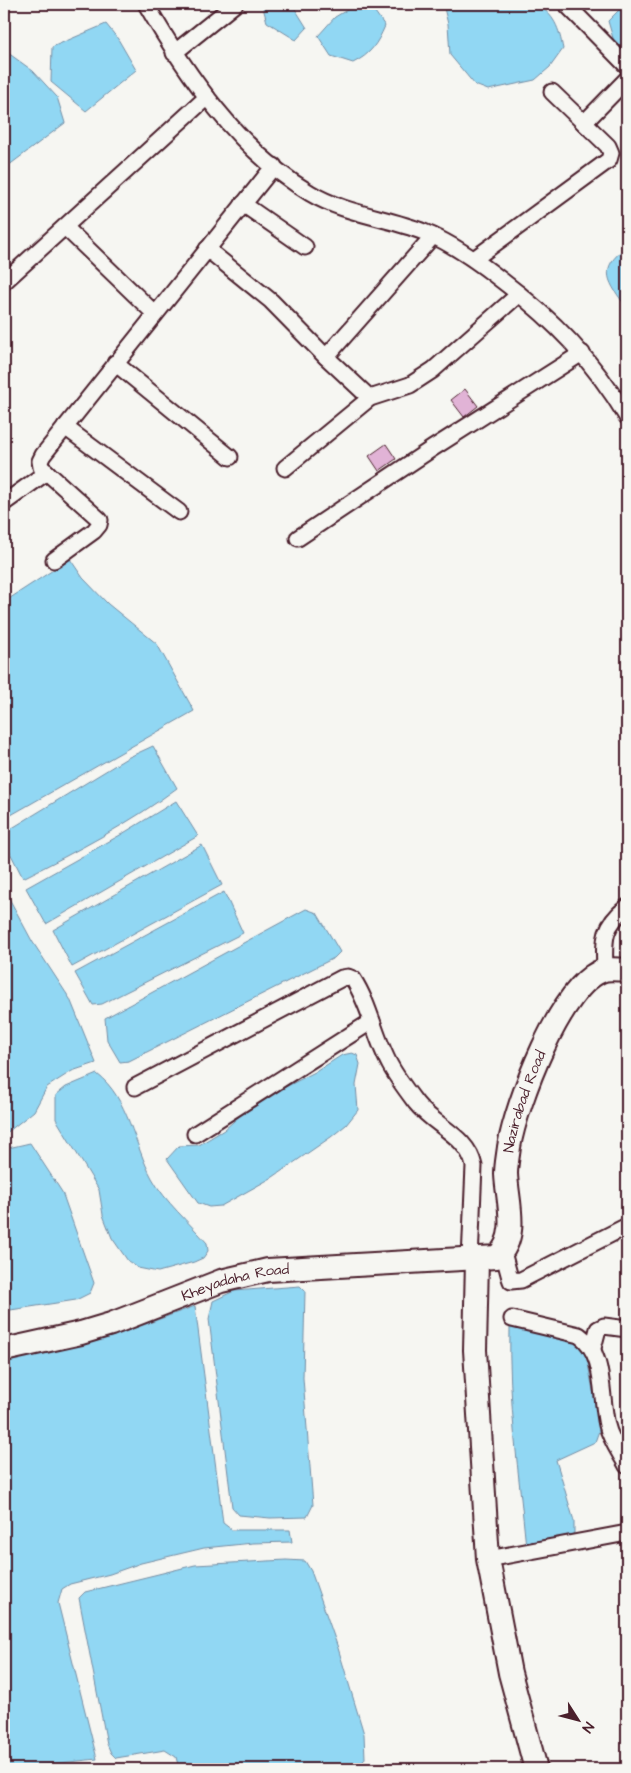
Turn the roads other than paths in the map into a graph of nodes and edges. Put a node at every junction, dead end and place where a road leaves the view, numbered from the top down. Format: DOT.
graph roads {
  1 [pos="146,4"];
  2 [pos="235,4"];
  3 [pos="566,4"];
  4 [pos="174,53"];
  5 [pos="627,66"];
  6 [pos="627,79"];
  7 [pos="552,92"];
  8 [pos="208,97"];
  9 [pos="584,122"];
  10 [pos="274,166"];
  11 [pos="243,204"];
  12 [pos="65,227"];
  13 [pos="433,236"];
  14 [pos="305,247"];
  15 [pos="207,249"];
  16 [pos="474,259"];
  17 [pos="4,282"];
  18 [pos="519,294"];
  19 [pos="155,314"];
  20 [pos="582,353"];
  21 [pos="326,358"];
  22 [pos="115,363"];
  23 [pos="370,398"];
  24 [pos="627,417"];
  25 [pos="65,427"];
  26 [pos="230,457"];
  27 [pos="285,468"];
  28 [pos="47,472"];
  29 [pos="4,503"];
  30 [pos="180,512"];
  31 [pos="298,538"];
  32 [pos="54,560"];
  33 [pos="627,907"];
  34 [pos="605,970"];
  35 [pos="627,970"];
  36 [pos="372,1021"];
  37 [pos="136,1087"];
  38 [pos="195,1134"];
  39 [pos="627,1226"];
  40 [pos="487,1257"];
  41 [pos="512,1319"];
  42 [pos="627,1329"];
  43 [pos="593,1348"];
  44 [pos="4,1350"];
  45 [pos="627,1466"];
  46 [pos="627,1533"];
  47 [pos="488,1559"];
  48 [pos="536,1769"];
  1 -- 4 [label="street"];
  2 -- 4 [label="street"];
  3 -- 5 [label="street"];
  4 -- 8 [label="street"];
  6 -- 9 [label="street"];
  7 -- 9 [label="street"];
  8 -- 10 [label="street"];
  8 -- 12 [label="street"];
  9 -- 16 [label="street"];
  10 -- 11 [label="street"];
  10 -- 13 [label="street"];
  11 -- 14 [label="street"];
  11 -- 15 [label="street"];
  12 -- 17 [label="street"];
  12 -- 19 [label="street"];
  13 -- 16 [label="street"];
  13 -- 21 [label="street"];
  15 -- 19 [label="street"];
  15 -- 21 [label="street"];
  16 -- 18 [label="street"];
  18 -- 20 [label="street"];
  18 -- 23 [label="street"];
  19 -- 22 [label="street"];
  20 -- 24 [label="street"];
  20 -- 31 [label="street"];
  21 -- 23 [label="street"];
  22 -- 25 [label="street"];
  22 -- 26 [label="street"];
  23 -- 27 [label="street"];
  25 -- 28 [label="street"];
  25 -- 30 [label="street"];
  28 -- 29 [label="street"];
  28 -- 32 [label="street"];
  33 -- 34 [label="street"];
  34 -- 35 [label="main road"];
  34 -- 40 [label="main road, Nazirabad Road"];
  36 -- 37 [label="street"];
  36 -- 38 [label="street"];
  36 -- 40 [label="street"];
  39 -- 40 [label="street"];
  40 -- 44 [label="main road, Kheyadaha Road"];
  40 -- 47 [label="main road, Nazirabad Road"];
  41 -- 43 [label="street"];
  42 -- 43 [label="street"];
  43 -- 45 [label="street"];
  46 -- 47 [label="street"];
  47 -- 48 [label="main road, Nazirabad Road"];
}
